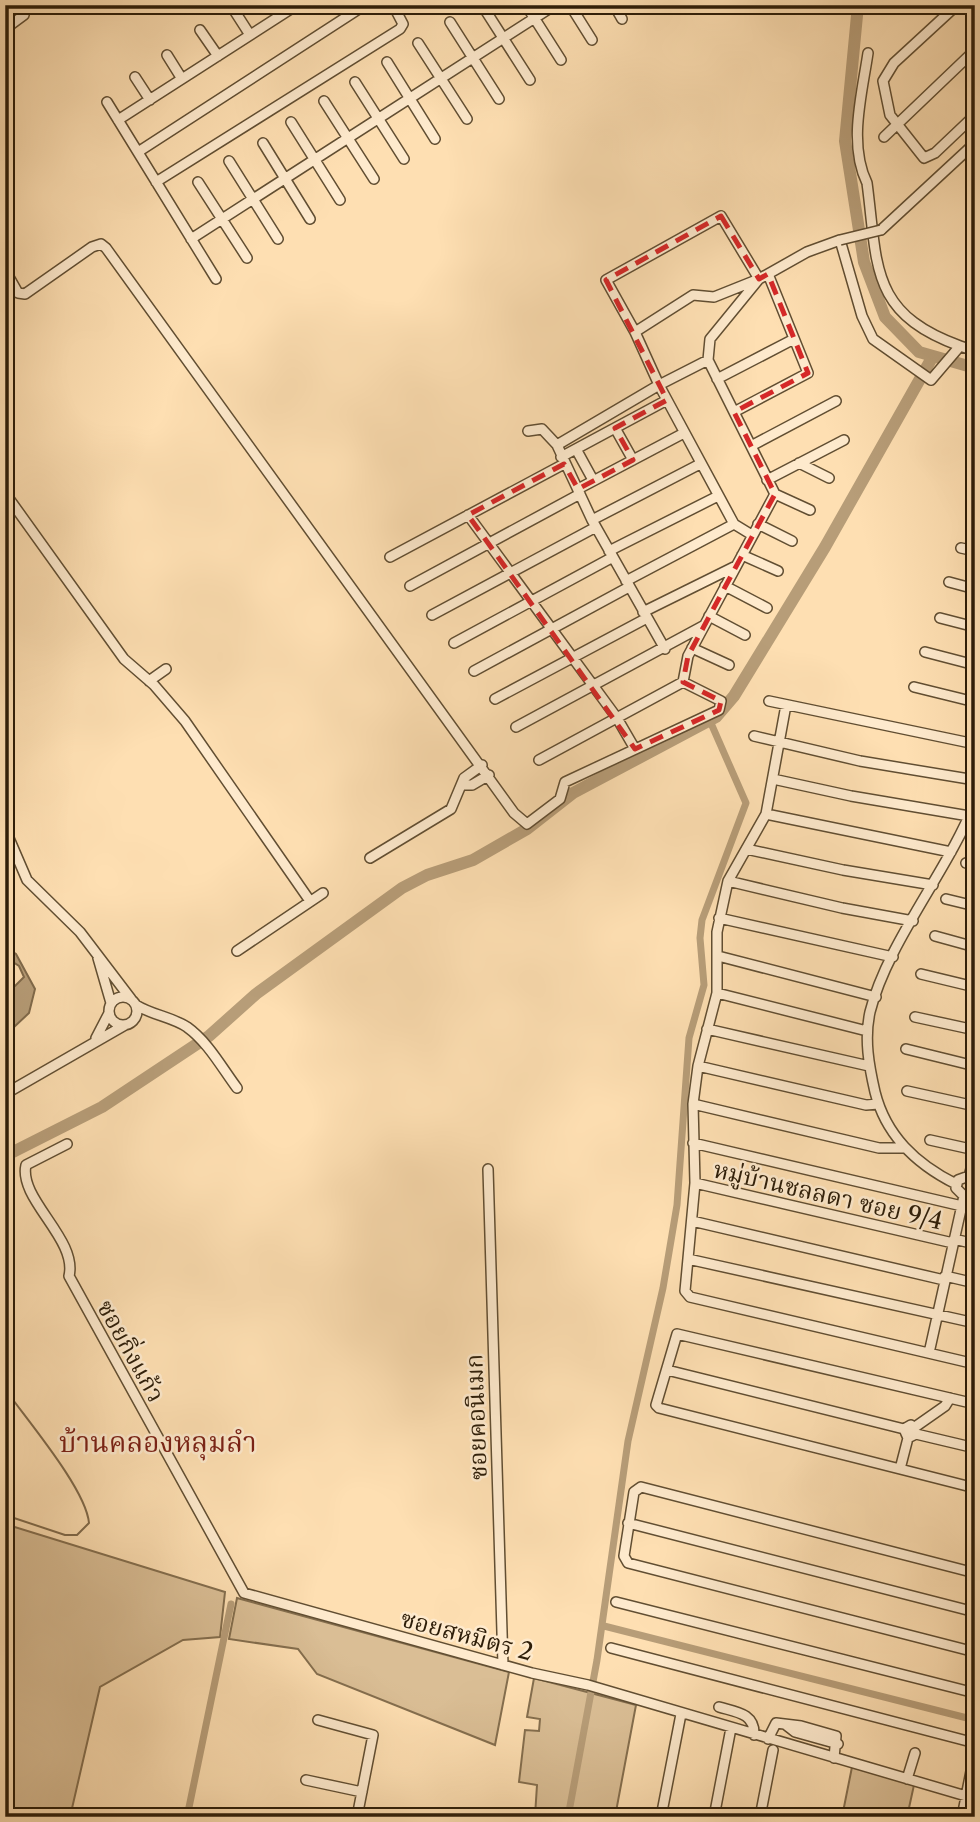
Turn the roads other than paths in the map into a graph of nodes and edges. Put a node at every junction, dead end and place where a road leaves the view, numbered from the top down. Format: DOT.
graph roads {
  1 [pos="25,5"];
  2 [pos="297,5"];
  3 [pos="365,5"];
  4 [pos="393,5"];
  5 [pos="482,5"];
  6 [pos="526,5"];
  7 [pos="555,5"];
  8 [pos="570,5"];
  9 [pos="614,5"];
  10 [pos="957,5"];
  11 [pos="232,6"];
  12 [pos="280,10"];
  13 [pos="534,19"];
  14 [pos="622,19"];
  15 [pos="450,22"];
  16 [pos="5,29"];
  17 [pos="200,30"];
  18 [pos="250,35"];
  19 [pos="503,38"];
  20 [pos="592,40"];
  21 [pos="418,43"];
  22 [pos="975,50"];
  23 [pos="868,53"];
  24 [pos="167,55"];
  25 [pos="218,55"];
  26 [pos="473,58"];
  27 [pos="561,60"];
  28 [pos="387,62"];
  29 [pos="135,77"];
  30 [pos="182,79"];
  31 [pos="441,79"];
  32 [pos="530,80"];
  33 [pos="355,82"];
  34 [pos="410,99"];
  35 [pos="499,99"];
  36 [pos="150,100"];
  37 [pos="324,101"];
  38 [pos="107,102"];
  39 [pos="975,115"];
  40 [pos="467,119"];
  41 [pos="118,120"];
  42 [pos="379,120"];
  43 [pos="291,122"];
  44 [pos="895,124"];
  45 [pos="884,137"];
  46 [pos="435,139"];
  47 [pos="348,140"];
  48 [pos="262,143"];
  49 [pos="975,143"];
  50 [pos="138,152"];
  51 [pos="404,159"];
  52 [pos="229,161"];
  53 [pos="316,161"];
  54 [pos="374,179"];
  55 [pos="285,180"];
  56 [pos="156,182"];
  57 [pos="198,182"];
  58 [pos="340,200"];
  59 [pos="254,201"];
  60 [pos="310,219"];
  61 [pos="223,221"];
  62 [pos="191,239"];
  63 [pos="278,239"];
  64 [pos="840,240"];
  65 [pos="247,258"];
  66 [pos="5,270"];
  67 [pos="763,277"];
  68 [pos="216,279"];
  69 [pos="635,332"];
  70 [pos="794,339"];
  71 [pos="958,348"];
  72 [pos="975,351"];
  73 [pos="708,360"];
  74 [pos="717,379"];
  75 [pos="659,385"];
  76 [pos="667,400"];
  77 [pos="836,401"];
  78 [pos="734,412"];
  79 [pos="615,428"];
  80 [pos="528,431"];
  81 [pos="684,432"];
  82 [pos="844,440"];
  83 [pos="558,444"];
  84 [pos="751,446"];
  85 [pos="576,449"];
  86 [pos="633,460"];
  87 [pos="563,461"];
  88 [pos="799,463"];
  89 [pos="701,464"];
  90 [pos="829,478"];
  91 [pos="593,480"];
  92 [pos="767,480"];
  93 [pos="579,491"];
  94 [pos="5,493"];
  95 [pos="775,495"];
  96 [pos="718,496"];
  97 [pos="810,510"];
  98 [pos="468,515"];
  99 [pos="594,524"];
  100 [pos="734,524"];
  101 [pos="758,524"];
  102 [pos="752,535"];
  103 [pos="792,541"];
  104 [pos="489,543"];
  105 [pos="961,548"];
  106 [pos="975,551"];
  107 [pos="611,554"];
  108 [pos="741,555"];
  109 [pos="390,557"];
  110 [pos="736,566"];
  111 [pos="778,571"];
  112 [pos="511,573"];
  113 [pos="949,582"];
  114 [pos="628,584"];
  115 [pos="411,586"];
  116 [pos="725,586"];
  117 [pos="975,589"];
  118 [pos="532,601"];
  119 [pos="767,608"];
  120 [pos="432,615"];
  121 [pos="645,615"];
  122 [pos="940,618"];
  123 [pos="707,620"];
  124 [pos="975,627"];
  125 [pos="552,629"];
  126 [pos="745,635"];
  127 [pos="454,643"];
  128 [pos="664,648"];
  129 [pos="692,648"];
  130 [pos="925,652"];
  131 [pos="573,657"];
  132 [pos="729,665"];
  133 [pos="975,665"];
  134 [pos="166,669"];
  135 [pos="474,671"];
  136 [pos="149,681"];
  137 [pos="683,682"];
  138 [pos="593,685"];
  139 [pos="914,687"];
  140 [pos="495,699"];
  141 [pos="769,701"];
  142 [pos="975,702"];
  143 [pos="786,705"];
  144 [pos="617,718"];
  145 [pos="516,727"];
  146 [pos="754,736"];
  147 [pos="779,742"];
  148 [pos="975,744"];
  149 [pos="635,749"];
  150 [pos="539,760"];
  151 [pos="482,765"];
  152 [pos="489,775"];
  153 [pos="773,779"];
  154 [pos="975,779"];
  155 [pos="463,785"];
  156 [pos="975,802"];
  157 [pos="766,814"];
  158 [pos="970,816"];
  159 [pos="5,829"];
  160 [pos="746,849"];
  161 [pos="951,852"];
  162 [pos="370,858"];
  163 [pos="729,881"];
  164 [pos="933,885"];
  165 [pos="323,893"];
  166 [pos="946,898"];
  167 [pos="310,901"];
  168 [pos="975,906"];
  169 [pos="719,918"];
  170 [pos="913,921"];
  171 [pos="935,936"];
  172 [pos="975,947"];
  173 [pos="96,951"];
  174 [pos="237,951"];
  175 [pos="718,956"];
  176 [pos="893,957"];
  177 [pos="921,974"];
  178 [pos="975,988"];
  179 [pos="717,993"];
  180 [pos="876,997"];
  181 [pos="134,1002"];
  182 [pos="110,1008"];
  183 [pos="153,1015"];
  184 [pos="915,1017"];
  185 [pos="129,1023"];
  186 [pos="707,1029"];
  187 [pos="975,1030"];
  188 [pos="867,1031"];
  189 [pos="92,1042"];
  190 [pos="905,1049"];
  191 [pos="698,1066"];
  192 [pos="869,1066"];
  193 [pos="975,1066"];
  194 [pos="237,1088"];
  195 [pos="907,1091"];
  196 [pos="7,1092"];
  197 [pos="693,1104"];
  198 [pos="878,1104"];
  199 [pos="975,1106"];
  200 [pos="930,1140"];
  201 [pos="693,1143"];
  202 [pos="67,1144"];
  203 [pos="904,1149"];
  204 [pos="975,1152"];
  205 [pos="488,1169"];
  206 [pos="972,1178"];
  207 [pos="695,1183"];
  208 [pos="956,1184"];
  209 [pos="969,1197"];
  210 [pos="692,1221"];
  211 [pos="953,1241"];
  212 [pos="975,1244"];
  213 [pos="688,1259"];
  214 [pos="945,1278"];
  215 [pos="975,1283"];
  216 [pos="936,1314"];
  217 [pos="975,1323"];
  218 [pos="929,1353"];
  219 [pos="975,1364"];
  220 [pos="667,1370"];
  221 [pos="950,1398"];
  222 [pos="975,1404"];
  223 [pos="911,1432"];
  224 [pos="975,1448"];
  225 [pos="900,1469"];
  226 [pos="975,1488"];
  227 [pos="628,1523"];
  228 [pos="975,1573"];
  229 [pos="244,1592"];
  230 [pos="616,1602"];
  231 [pos="975,1612"];
  232 [pos="611,1648"];
  233 [pos="975,1652"];
  234 [pos="503,1665"];
  235 [pos="975,1693"];
  236 [pos="719,1707"];
  237 [pos="681,1714"];
  238 [pos="318,1720"];
  239 [pos="731,1728"];
  240 [pos="754,1735"];
  241 [pos="768,1739"];
  242 [pos="975,1744"];
  243 [pos="773,1750"];
  244 [pos="915,1753"];
  245 [pos="974,1757"];
  246 [pos="834,1758"];
  247 [pos="907,1779"];
  248 [pos="306,1780"];
  249 [pos="362,1791"];
  250 [pos="967,1796"];
  251 [pos="357,1817"];
  252 [pos="661,1817"];
  253 [pos="714,1817"];
  254 [pos="760,1817"];
  255 [pos="962,1817"];
  1 -- 16 [label="street"];
  2 -- 12 [label="street"];
  3 -- 50 [label="street"];
  4 -- 56 [label="street"];
  5 -- 19 [label="street"];
  6 -- 13 [label="street"];
  7 -- 13 [label="street"];
  8 -- 20 [label="street"];
  9 -- 14 [label="street"];
  10 -- 44 [label="street"];
  11 -- 18 [label="street"];
  12 -- 18 [label="street"];
  13 -- 19 [label="street"];
  13 -- 27 [label="street"];
  15 -- 26 [label="street"];
  17 -- 25 [label="street"];
  18 -- 25 [label="street"];
  19 -- 26 [label="street"];
  19 -- 32 [label="street"];
  21 -- 31 [label="street"];
  22 -- 44 [label="street"];
  23 -- 71 [label="street"];
  24 -- 30 [label="street"];
  25 -- 30 [label="street"];
  26 -- 31 [label="street"];
  26 -- 35 [label="street"];
  28 -- 34 [label="street"];
  29 -- 36 [label="street"];
  30 -- 36 [label="street"];
  31 -- 34 [label="street"];
  31 -- 40 [label="street"];
  33 -- 42 [label="street"];
  34 -- 42 [label="street"];
  34 -- 46 [label="street"];
  36 -- 41 [label="street"];
  37 -- 47 [label="street"];
  38 -- 41 [label="street"];
  39 -- 44 [label="street"];
  41 -- 50 [label="street"];
  42 -- 47 [label="street"];
  42 -- 51 [label="street"];
  43 -- 53 [label="street"];
  44 -- 45 [label="street"];
  47 -- 53 [label="street"];
  47 -- 54 [label="street"];
  48 -- 55 [label="street"];
  49 -- 64 [label="street, bridge"];
  50 -- 56 [label="street"];
  52 -- 59 [label="street"];
  53 -- 55 [label="street"];
  53 -- 58 [label="street"];
  55 -- 59 [label="street"];
  55 -- 60 [label="street"];
  56 -- 62 [label="street"];
  57 -- 61 [label="street"];
  59 -- 61 [label="street"];
  59 -- 63 [label="street"];
  61 -- 62 [label="street"];
  61 -- 65 [label="street"];
  62 -- 68 [label="street"];
  64 -- 67 [label="street"];
  64 -- 71 [label="street"];
  66 -- 151 [label="street"];
  67 -- 69 [label="street"];
  67 -- 69 [label="street"];
  67 -- 70 [label="street"];
  67 -- 73 [label="street"];
  69 -- 75 [label="street"];
  70 -- 74 [label="street"];
  70 -- 78 [label="street"];
  71 -- 72 [label="street"];
  73 -- 74 [label="street"];
  73 -- 75 [label="street"];
  74 -- 78 [label="street"];
  75 -- 76 [label="street"];
  75 -- 83 [label="street"];
  76 -- 79 [label="street"];
  76 -- 81 [label="street"];
  77 -- 84 [label="street"];
  78 -- 84 [label="street"];
  79 -- 85 [label="street"];
  79 -- 86 [label="street"];
  80 -- 83 [label="street"];
  81 -- 86 [label="street"];
  81 -- 89 [label="street"];
  82 -- 88 [label="street"];
  83 -- 87 [label="street"];
  84 -- 92 [label="street"];
  85 -- 87 [label="street"];
  85 -- 91 [label="street"];
  86 -- 91 [label="street"];
  87 -- 93 [label="street"];
  87 -- 98 [label="street"];
  88 -- 90 [label="street"];
  88 -- 92 [label="street"];
  89 -- 96 [label="street"];
  89 -- 99 [label="street"];
  91 -- 93 [label="street"];
  92 -- 95 [label="street"];
  93 -- 99 [label="street"];
  93 -- 104 [label="street"];
  94 -- 136 [label="street"];
  95 -- 97 [label="street"];
  95 -- 101 [label="street"];
  96 -- 100 [label="street"];
  96 -- 107 [label="street"];
  98 -- 104 [label="street"];
  98 -- 109 [label="street"];
  99 -- 107 [label="street"];
  99 -- 112 [label="street"];
  100 -- 102 [label="street"];
  100 -- 114 [label="street"];
  101 -- 102 [label="street"];
  101 -- 103 [label="street"];
  102 -- 108 [label="street"];
  104 -- 112 [label="street"];
  104 -- 115 [label="street"];
  105 -- 106 [label="street"];
  107 -- 114 [label="street"];
  107 -- 118 [label="street"];
  108 -- 110 [label="street"];
  108 -- 111 [label="street"];
  110 -- 116 [label="street"];
  110 -- 121 [label="street"];
  112 -- 118 [label="street"];
  112 -- 120 [label="street"];
  113 -- 117 [label="street"];
  114 -- 121 [label="street"];
  114 -- 125 [label="street"];
  116 -- 119 [label="street"];
  116 -- 123 [label="street"];
  118 -- 125 [label="street"];
  118 -- 127 [label="street"];
  121 -- 128 [label="street"];
  121 -- 131 [label="street"];
  122 -- 124 [label="street"];
  123 -- 126 [label="street"];
  123 -- 128 [label="street"];
  123 -- 129 [label="street"];
  125 -- 131 [label="street"];
  125 -- 135 [label="street"];
  128 -- 138 [label="street"];
  129 -- 132 [label="street"];
  129 -- 137 [label="street"];
  130 -- 133 [label="street"];
  131 -- 138 [label="street"];
  131 -- 140 [label="street"];
  134 -- 136 [label="street"];
  136 -- 167 [label="street"];
  137 -- 144 [label="street"];
  137 -- 149 [label="street"];
  138 -- 144 [label="street"];
  138 -- 145 [label="street"];
  139 -- 142 [label="street"];
  141 -- 143 [label="street"];
  143 -- 147 [label="street"];
  143 -- 148 [label="street"];
  144 -- 149 [label="street"];
  144 -- 150 [label="street"];
  146 -- 147 [label="street"];
  147 -- 153 [label="street"];
  147 -- 154 [label="street"];
  149 -- 152 [label="street"];
  151 -- 152 [label="street"];
  151 -- 155 [label="street"];
  152 -- 155 [label="street"];
  153 -- 157 [label="street"];
  153 -- 158 [label="street"];
  155 -- 162 [label="street"];
  156 -- 158 [label="street"];
  157 -- 160 [label="street"];
  157 -- 161 [label="street"];
  158 -- 161 [label="street"];
  159 -- 173 [label="street"];
  160 -- 163 [label="street"];
  160 -- 164 [label="street"];
  161 -- 164 [label="street"];
  163 -- 169 [label="street"];
  163 -- 170 [label="street"];
  164 -- 170 [label="street"];
  165 -- 167 [label="street"];
  166 -- 168 [label="street"];
  167 -- 174 [label="street"];
  169 -- 175 [label="street"];
  169 -- 176 [label="street"];
  170 -- 176 [label="street"];
  171 -- 172 [label="street"];
  173 -- 181 [label="street"];
  173 -- 182 [label="street"];
  175 -- 179 [label="street"];
  175 -- 180 [label="street"];
  176 -- 180 [label="street"];
  177 -- 178 [label="street"];
  179 -- 186 [label="street"];
  179 -- 188 [label="street"];
  180 -- 188 [label="street"];
  181 -- 182 [label="street"];
  181 -- 183 [label="street"];
  181 -- 185 [label="street"];
  182 -- 185 [label="street"];
  182 -- 189 [label="street"];
  183 -- 185 [label="street"];
  183 -- 194 [label="street"];
  184 -- 187 [label="street"];
  185 -- 189 [label="street"];
  186 -- 191 [label="street"];
  186 -- 192 [label="street"];
  188 -- 192 [label="street"];
  189 -- 196 [label="street"];
  190 -- 193 [label="street"];
  191 -- 197 [label="street"];
  191 -- 198 [label="street"];
  192 -- 198 [label="street"];
  195 -- 199 [label="street"];
  197 -- 201 [label="street"];
  197 -- 203 [label="street"];
  198 -- 203 [label="street"];
  200 -- 204 [label="street"];
  201 -- 207 [label="street"];
  201 -- 209 [label="street"];
  202 -- 229 [label="street, ซอยกิ่งแก้ว"];
  203 -- 208 [label="street"];
  204 -- 206 [label="street"];
  205 -- 234 [label="street, ซอยคอนิเมก"];
  206 -- 208 [label="street"];
  207 -- 210 [label="street"];
  207 -- 211 [label="street, หมู่บ้านชลลดา ซอย 9/4"];
  208 -- 209 [label="street"];
  209 -- 211 [label="street"];
  210 -- 213 [label="street"];
  210 -- 214 [label="street"];
  211 -- 212 [label="street, หมู่บ้านชลลดา ซอย 9/4"];
  211 -- 214 [label="street"];
  213 -- 216 [label="street"];
  213 -- 218 [label="street"];
  214 -- 215 [label="street"];
  214 -- 216 [label="street"];
  216 -- 217 [label="street"];
  216 -- 218 [label="street"];
  218 -- 219 [label="street"];
  220 -- 221 [label="street"];
  220 -- 223 [label="street"];
  220 -- 225 [label="street"];
  221 -- 222 [label="street"];
  221 -- 223 [label="street"];
  223 -- 224 [label="street"];
  223 -- 225 [label="street"];
  225 -- 226 [label="street"];
  227 -- 228 [label="street"];
  227 -- 231 [label="street"];
  227 -- 233 [label="street"];
  229 -- 234 [label="street, ซอยสหมิตร 2"];
  230 -- 235 [label="street"];
  232 -- 242 [label="street"];
  234 -- 237 [label="street, ซอยสหมิตร 2"];
  236 -- 240 [label="street"];
  237 -- 239 [label="street, ซอยสหมิตร 2"];
  237 -- 252 [label="street"];
  238 -- 249 [label="street"];
  239 -- 240 [label="street, ซอยสหมิตร 2"];
  239 -- 253 [label="street"];
  240 -- 241 [label="street, ซอยสหมิตร 2"];
  241 -- 246 [label="street, ซอยสหมิตร 2"];
  241 -- 246 [label="street"];
  242 -- 245 [label="street"];
  243 -- 254 [label="street"];
  244 -- 247 [label="street"];
  245 -- 250 [label="street"];
  246 -- 247 [label="street, ซอยสหมิตร 2"];
  247 -- 250 [label="street, ซอยสหมิตร 2"];
  248 -- 249 [label="street"];
  249 -- 251 [label="street"];
  250 -- 255 [label="street"];
}
